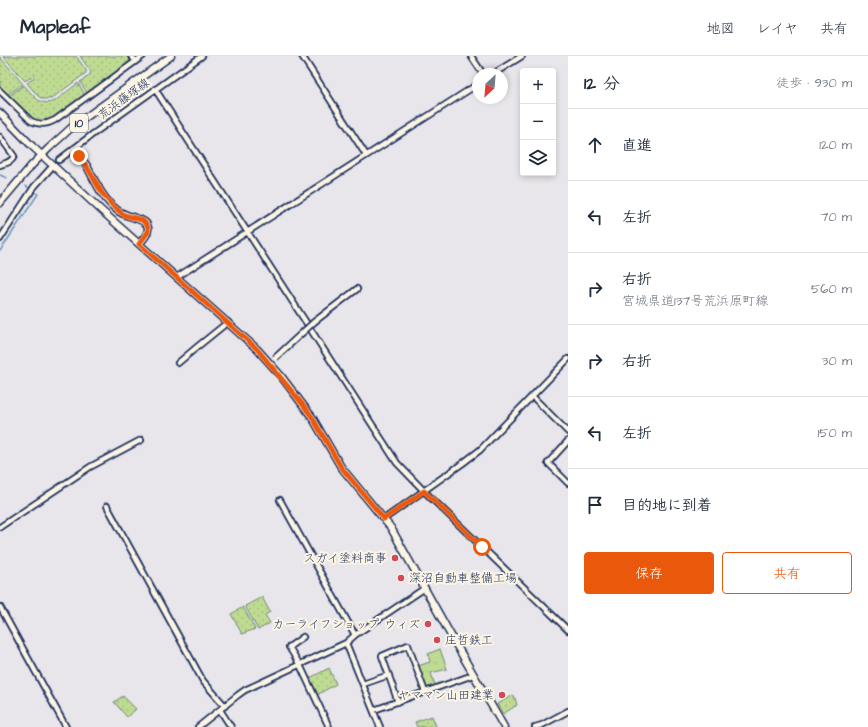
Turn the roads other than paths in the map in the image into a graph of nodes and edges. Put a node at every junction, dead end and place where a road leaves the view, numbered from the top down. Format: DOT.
graph roads {
  1 [pos="132,56"];
  2 [pos="143,56"];
  3 [pos="171,56"];
  4 [pos="202,56"];
  5 [pos="302,56"];
  6 [pos="471,56"];
  7 [pos="522,56"];
  8 [pos="136,62"];
  9 [pos="479,68"];
  10 [pos="503,68"];
  11 [pos="472,88"];
  12 [pos="156,89"];
  13 [pos="0,91"];
  14 [pos="0,113"];
  15 [pos="0,138"];
  16 [pos="74,149"];
  17 [pos="41,155"];
  18 [pos="366,156"];
  19 [pos="59,160"];
  20 [pos="0,165"];
  21 [pos="50,169"];
  22 [pos="0,204"];
  23 [pos="248,232"];
  24 [pos="0,238"];
  25 [pos="139,244"];
  26 [pos="177,277"];
  27 [pos="357,289"];
  28 [pos="228,322"];
  29 [pos="568,359"];
  30 [pos="178,363"];
  31 [pos="270,363"];
  32 [pos="532,396"];
  33 [pos="568,432"];
  34 [pos="141,440"];
  35 [pos="568,441"];
  36 [pos="568,483"];
  37 [pos="424,491"];
  38 [pos="280,500"];
  39 [pos="107,506"];
  40 [pos="384,519"];
  41 [pos="0,527"];
  42 [pos="425,588"];
  43 [pos="0,607"];
  44 [pos="568,630"];
  45 [pos="356,635"];
  46 [pos="303,637"];
  47 [pos="346,643"];
  48 [pos="300,665"];
  49 [pos="389,675"];
  50 [pos="473,675"];
  51 [pos="363,684"];
  52 [pos="425,692"];
  53 [pos="398,702"];
  54 [pos="225,706"];
  55 [pos="220,710"];
  56 [pos="374,710"];
  57 [pos="568,712"];
  58 [pos="66,727"];
  59 [pos="198,727"];
  60 [pos="231,727"];
  61 [pos="329,727"];
  62 [pos="380,727"];
  63 [pos="504,727"];
  64 [pos="535,727"];
  1 -- 8 [label="street"];
  2 -- 8 [label="street"];
  3 -- 17 [label="main road, 10"];
  4 -- 12 [label="street, 荒浜藤塚線"];
  5 -- 18 [label="street"];
  6 -- 9 [label="street"];
  7 -- 10 [label="street"];
  8 -- 13 [label="street"];
  11 -- 18 [label="street"];
  12 -- 16 [label="street, 荒浜藤塚線"];
  12 -- 23 [label="street"];
  14 -- 17 [label="main road"];
  15 -- 20 [label="street"];
  16 -- 19 [label="street, 荒浜藤塚線"];
  16 -- 25 [label="main road"];
  17 -- 22 [label="main road, 10"];
  17 -- 25 [label="main road"];
  18 -- 23 [label="street"];
  21 -- 24 [label="street"];
  23 -- 26 [label="street"];
  23 -- 37 [label="street"];
  25 -- 26 [label="main road"];
  26 -- 28 [label="main road"];
  27 -- 31 [label="street, bridge"];
  28 -- 30 [label="street"];
  28 -- 31 [label="main road"];
  29 -- 32 [label="street"];
  31 -- 40 [label="main road"];
  32 -- 33 [label="street"];
  32 -- 37 [label="street"];
  34 -- 41 [label="street"];
  35 -- 36 [label="street"];
  37 -- 40 [label="street"];
  37 -- 44 [label="street"];
  38 -- 45 [label="street"];
  39 -- 54 [label="street"];
  40 -- 42 [label="main road"];
  42 -- 45 [label="street"];
  42 -- 50 [label="main road"];
  43 -- 58 [label="street"];
  45 -- 47 [label="street"];
  46 -- 48 [label="street"];
  47 -- 48 [label="street"];
  47 -- 51 [label="street"];
  48 -- 54 [label="street"];
  48 -- 61 [label="street"];
  49 -- 51 [label="street"];
  49 -- 52 [label="street"];
  49 -- 53 [label="street"];
  50 -- 52 [label="street"];
  50 -- 63 [label="main road"];
  51 -- 56 [label="street"];
  52 -- 53 [label="street"];
  53 -- 56 [label="street"];
  54 -- 55 [label="street"];
  55 -- 59 [label="street"];
  55 -- 60 [label="street"];
  56 -- 62 [label="street"];
  57 -- 64 [label="street"];
}
